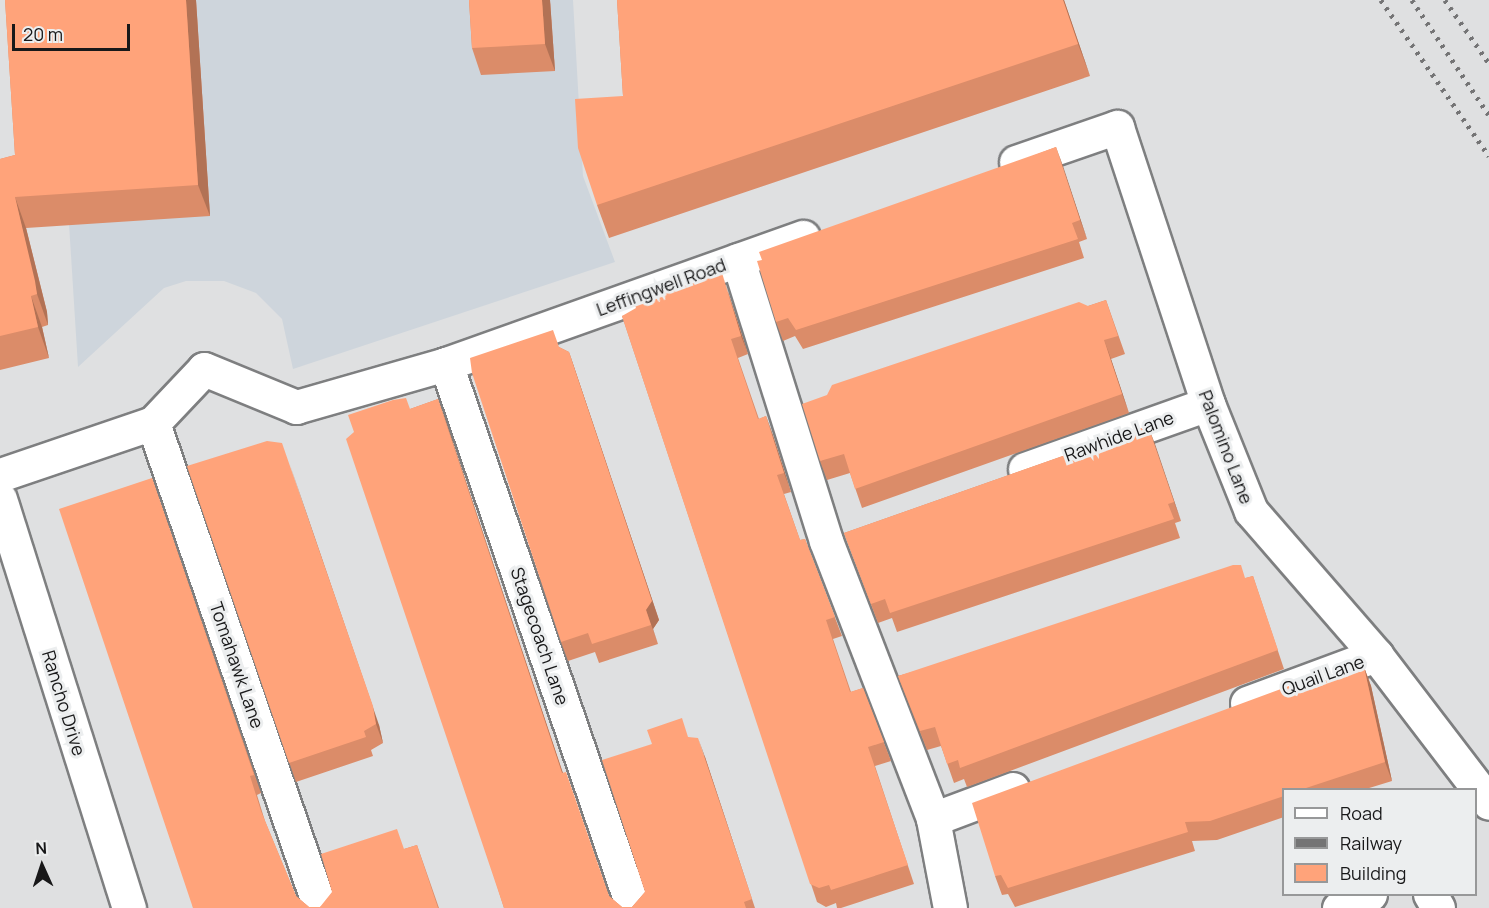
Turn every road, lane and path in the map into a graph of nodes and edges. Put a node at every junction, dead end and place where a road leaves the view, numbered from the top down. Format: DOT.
graph roads {
  1 [pos="983,174"];
  2 [pos="838,225"];
  3 [pos="738,260"];
  4 [pos="446,364"];
  5 [pos="1208,404"];
  6 [pos="153,423"];
  7 [pos="0,475"];
  8 [pos="994,480"];
  9 [pos="0,499"];
  10 [pos="860,529"];
  11 [pos="826,541"];
  12 [pos="1376,655"];
  13 [pos="1221,712"];
  14 [pos="1044,778"];
  15 [pos="1477,788"];
  16 [pos="1477,788"];
  17 [pos="1489,804"];
  18 [pos="1477,817"];
  19 [pos="933,819"];
  20 [pos="1366,896"];
  21 [pos="129,908"];
  22 [pos="320,908"];
  23 [pos="633,908"];
  24 [pos="950,908"];
  25 [pos="1339,908"];
  1 -- 5 [label="street, Palomino Lane"];
  2 -- 3 [label="street, Leffingwell Road"];
  3 -- 4 [label="street, Leffingwell Road"];
  3 -- 11 [label="street"];
  4 -- 6 [label="street, Leffingwell Road"];
  4 -- 23 [label="street, Stagecoach Lane"];
  5 -- 8 [label="street, Rawhide Lane"];
  5 -- 12 [label="street, Palomino Lane"];
  6 -- 7 [label="street"];
  6 -- 22 [label="street, Tomahawk Lane"];
  9 -- 21 [label="street, Rancho Drive"];
  10 -- 11 [label="street"];
  11 -- 19 [label="street"];
  12 -- 13 [label="street, Quail Lane"];
  12 -- 15 [label="street, Palomino Lane"];
  14 -- 19 [label="street"];
  16 -- 17 [label="street, Palomino Lane"];
  17 -- 18 [label="street"];
  19 -- 24 [label="street"];
  20 -- 25 [label="street"];
}
